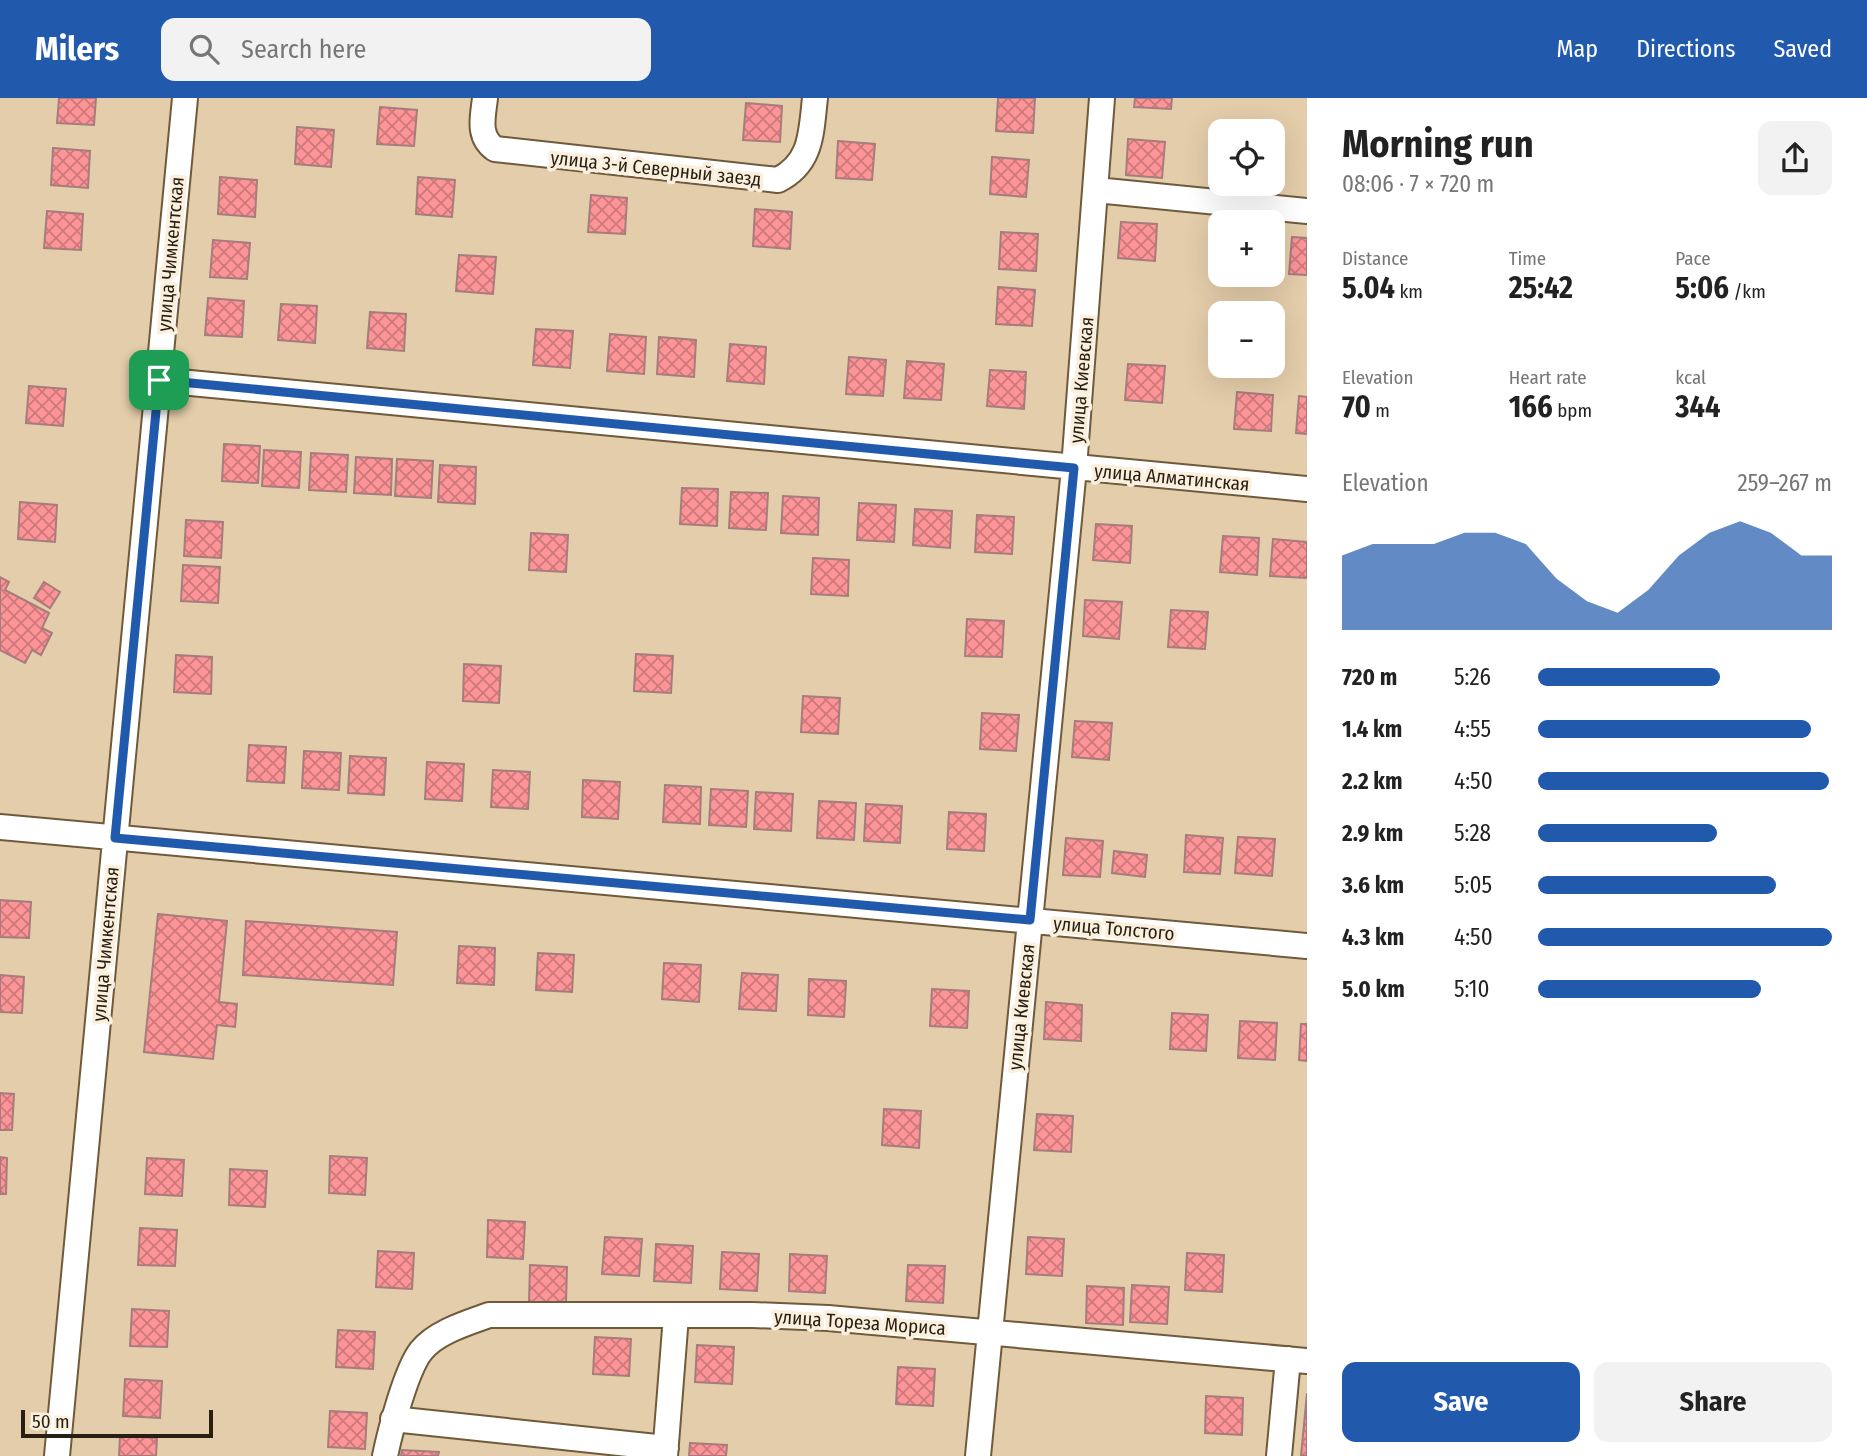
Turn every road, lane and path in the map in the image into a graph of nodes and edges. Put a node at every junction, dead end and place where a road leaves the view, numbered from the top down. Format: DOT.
graph roads {
  1 [pos="185,98"];
  2 [pos="485,98"];
  3 [pos="815,98"];
  4 [pos="1102,98"];
  5 [pos="1096,190"];
  6 [pos="1307,211"];
  7 [pos="159,380"];
  8 [pos="1074,468"];
  9 [pos="1307,489"];
  10 [pos="0,827"];
  11 [pos="115,838"];
  12 [pos="1030,920"];
  13 [pos="1307,946"];
  14 [pos="676,1316"];
  15 [pos="990,1332"];
  16 [pos="1297,1360"];
  17 [pos="393,1419"];
  18 [pos="665,1452"];
  19 [pos="57,1456"];
  20 [pos="385,1456"];
  21 [pos="978,1456"];
  22 [pos="1279,1456"];
  1 -- 7 [label="street, улица Чимкентская"];
  2 -- 3 [label="street, улица 3-й Северный заезд"];
  4 -- 5 [label="street, улица Киевская"];
  5 -- 6 [label="street"];
  5 -- 8 [label="street, улица Киевская"];
  7 -- 8 [label="street, улица Алматинская"];
  7 -- 11 [label="street, улица Чимкентская"];
  8 -- 9 [label="street, улица Алматинская"];
  8 -- 12 [label="street, улица Киевская"];
  10 -- 11 [label="street, улица Толстого"];
  11 -- 12 [label="street, улица Толстого"];
  11 -- 19 [label="street, улица Чимкентская"];
  12 -- 13 [label="street, улица Толстого"];
  12 -- 15 [label="street, улица Киевская"];
  14 -- 15 [label="street, улица Тореза Мориса"];
  14 -- 17 [label="street, улица Тореза Мориса"];
  14 -- 18 [label="street"];
  15 -- 16 [label="street, улица Тореза Мориса"];
  15 -- 21 [label="street, улица Киевская"];
  16 -- 22 [label="street"];
  17 -- 18 [label="street"];
  17 -- 20 [label="street"];
}
